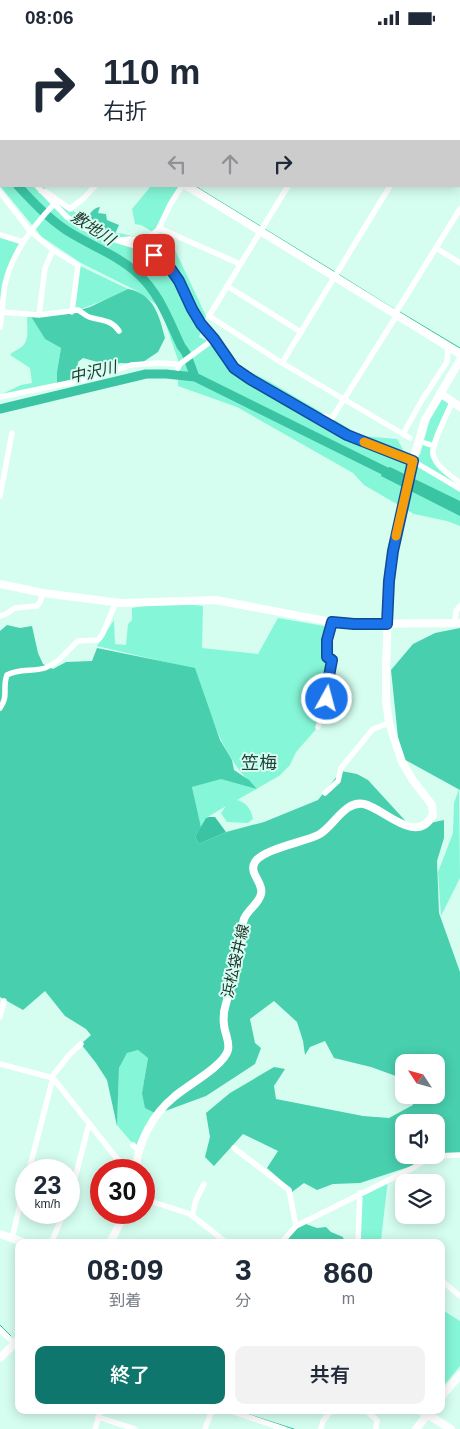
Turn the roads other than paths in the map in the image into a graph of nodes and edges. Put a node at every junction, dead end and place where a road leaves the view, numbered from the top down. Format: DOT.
graph roads {
  1 [pos="94,187"];
  2 [pos="181,187"];
  3 [pos="189,187"];
  4 [pos="287,187"];
  5 [pos="389,187"];
  6 [pos="39,188"];
  7 [pos="0,192"];
  8 [pos="52,205"];
  9 [pos="460,209"];
  10 [pos="159,228"];
  11 [pos="31,229"];
  12 [pos="261,231"];
  13 [pos="0,235"];
  14 [pos="118,240"];
  15 [pos="23,242"];
  16 [pos="436,248"];
  17 [pos="53,250"];
  18 [pos="460,263"];
  19 [pos="240,264"];
  20 [pos="334,277"];
  21 [pos="227,286"];
  22 [pos="2,312"];
  23 [pos="72,312"];
  24 [pos="396,314"];
  25 [pos="39,315"];
  26 [pos="0,327"];
  27 [pos="119,331"];
  28 [pos="301,331"];
  29 [pos="213,341"];
  30 [pos="448,346"];
  31 [pos="460,354"];
  32 [pos="460,360"];
  33 [pos="282,363"];
  34 [pos="440,393"];
  35 [pos="0,397"];
  36 [pos="344,399"];
  37 [pos="452,402"];
  38 [pos="460,407"];
  39 [pos="309,413"];
  40 [pos="12,433"];
  41 [pos="403,434"];
  42 [pos="410,438"];
  43 [pos="425,443"];
  44 [pos="434,446"];
  45 [pos="412,462"];
  46 [pos="460,483"];
  47 [pos="460,489"];
  48 [pos="0,496"];
  49 [pos="0,584"];
  50 [pos="43,593"];
  51 [pos="116,602"];
  52 [pos="460,606"];
  53 [pos="0,616"];
  54 [pos="332,622"];
  55 [pos="457,623"];
  56 [pos="387,624"];
  57 [pos="6,697"];
  58 [pos="0,702"];
  59 [pos="0,708"];
  60 [pos="389,723"];
  61 [pos="318,727"];
  62 [pos="326,793"];
  63 [pos="4,1001"];
  64 [pos="0,1017"];
  65 [pos="81,1044"];
  66 [pos="0,1064"];
  67 [pos="53,1078"];
  68 [pos="89,1124"];
  69 [pos="234,1148"];
  70 [pos="460,1155"];
  71 [pos="32,1159"];
  72 [pos="80,1159"];
  73 [pos="117,1159"];
  74 [pos="136,1159"];
  75 [pos="204,1184"];
  76 [pos="360,1193"];
  77 [pos="155,1203"];
  78 [pos="192,1216"];
  79 [pos="15,1224"];
  80 [pos="59,1224"];
  81 [pos="120,1224"];
  82 [pos="296,1226"];
  83 [pos="0,1234"];
  84 [pos="12,1238"];
  85 [pos="15,1239"];
  86 [pos="53,1239"];
  87 [pos="112,1239"];
  88 [pos="222,1239"];
  89 [pos="284,1239"];
  90 [pos="358,1239"];
  91 [pos="445,1283"];
  92 [pos="460,1295"];
  93 [pos="0,1330"];
  94 [pos="15,1341"];
  95 [pos="15,1345"];
  96 [pos="0,1358"];
  97 [pos="460,1375"];
  98 [pos="445,1392"];
  99 [pos="99,1414"];
  100 [pos="211,1414"];
  101 [pos="240,1414"];
  102 [pos="329,1414"];
  103 [pos="370,1414"];
  104 [pos="425,1414"];
  105 [pos="429,1414"];
  106 [pos="98,1417"];
  107 [pos="95,1429"];
  108 [pos="135,1429"];
  109 [pos="205,1429"];
  110 [pos="284,1429"];
  111 [pos="321,1429"];
  112 [pos="376,1429"];
  113 [pos="416,1429"];
  114 [pos="451,1429"];
  1 -- 6 [label="street"];
  2 -- 10 [label="street"];
  3 -- 12 [label="main road"];
  4 -- 12 [label="street"];
  5 -- 20 [label="street"];
  6 -- 8 [label="street"];
  7 -- 11 [label="street"];
  8 -- 11 [label="street"];
  8 -- 14 [label="street"];
  9 -- 16 [label="street"];
  10 -- 14 [label="street"];
  10 -- 19 [label="street"];
  11 -- 15 [label="street"];
  11 -- 17 [label="street"];
  12 -- 19 [label="street"];
  12 -- 20 [label="main road"];
  13 -- 15 [label="street"];
  14 -- 29 [label="street"];
  15 -- 22 [label="street"];
  16 -- 18 [label="street"];
  16 -- 24 [label="street"];
  17 -- 23 [label="street"];
  17 -- 25 [label="street"];
  19 -- 21 [label="street"];
  20 -- 24 [label="main road"];
  20 -- 28 [label="street"];
  21 -- 28 [label="street"];
  21 -- 33 [label="street"];
  22 -- 25 [label="street"];
  22 -- 26 [label="street"];
  23 -- 25 [label="street"];
  23 -- 27 [label="street"];
  24 -- 30 [label="main road"];
  24 -- 36 [label="street"];
  28 -- 33 [label="street"];
  29 -- 35 [label="street"];
  29 -- 39 [label="street"];
  30 -- 31 [label="main road"];
  30 -- 41 [label="street"];
  32 -- 34 [label="main road, 浜松袋井線"];
  33 -- 36 [label="street"];
  34 -- 37 [label="main road"];
  34 -- 45 [label="main road, 浜松袋井線"];
  36 -- 39 [label="street"];
  36 -- 41 [label="street"];
  37 -- 38 [label="main road"];
  37 -- 44 [label="street"];
  39 -- 45 [label="street"];
  40 -- 48 [label="street"];
  41 -- 42 [label="street"];
  43 -- 44 [label="street"];
  44 -- 46 [label="street"];
  45 -- 47 [label="street"];
  45 -- 56 [label="main road, 浜松袋井線"];
  49 -- 50 [label="main road"];
  50 -- 51 [label="main road"];
  50 -- 53 [label="street"];
  51 -- 54 [label="main road"];
  51 -- 57 [label="street"];
  52 -- 55 [label="street"];
  54 -- 56 [label="main road"];
  54 -- 61 [label="street"];
  55 -- 56 [label="main road"];
  56 -- 60 [label="main road, 浜松袋井線"];
  57 -- 58 [label="street"];
  57 -- 59 [label="street"];
  60 -- 62 [label="street"];
  60 -- 74 [label="main road, 浜松袋井線"];
  63 -- 64 [label="street"];
  65 -- 67 [label="street"];
  66 -- 67 [label="street"];
  67 -- 68 [label="street"];
  67 -- 71 [label="street"];
  68 -- 72 [label="street"];
  68 -- 73 [label="street"];
  69 -- 82 [label="street"];
  70 -- 76 [label="street"];
  75 -- 78 [label="street"];
  76 -- 82 [label="street"];
  76 -- 90 [label="street"];
  77 -- 78 [label="street"];
  78 -- 88 [label="street"];
  79 -- 84 [label="street"];
  80 -- 86 [label="street"];
  81 -- 87 [label="main road"];
  82 -- 89 [label="street"];
  83 -- 84 [label="main road"];
  84 -- 85 [label="main road"];
  91 -- 92 [label="street"];
  93 -- 94 [label="street"];
  95 -- 96 [label="main road"];
  97 -- 98 [label="main road"];
  99 -- 106 [label="street"];
  100 -- 109 [label="street"];
  101 -- 110 [label="street"];
  102 -- 111 [label="street"];
  103 -- 112 [label="street"];
  104 -- 113 [label="main road"];
  105 -- 114 [label="main road"];
  106 -- 107 [label="street"];
  106 -- 108 [label="street"];
}
